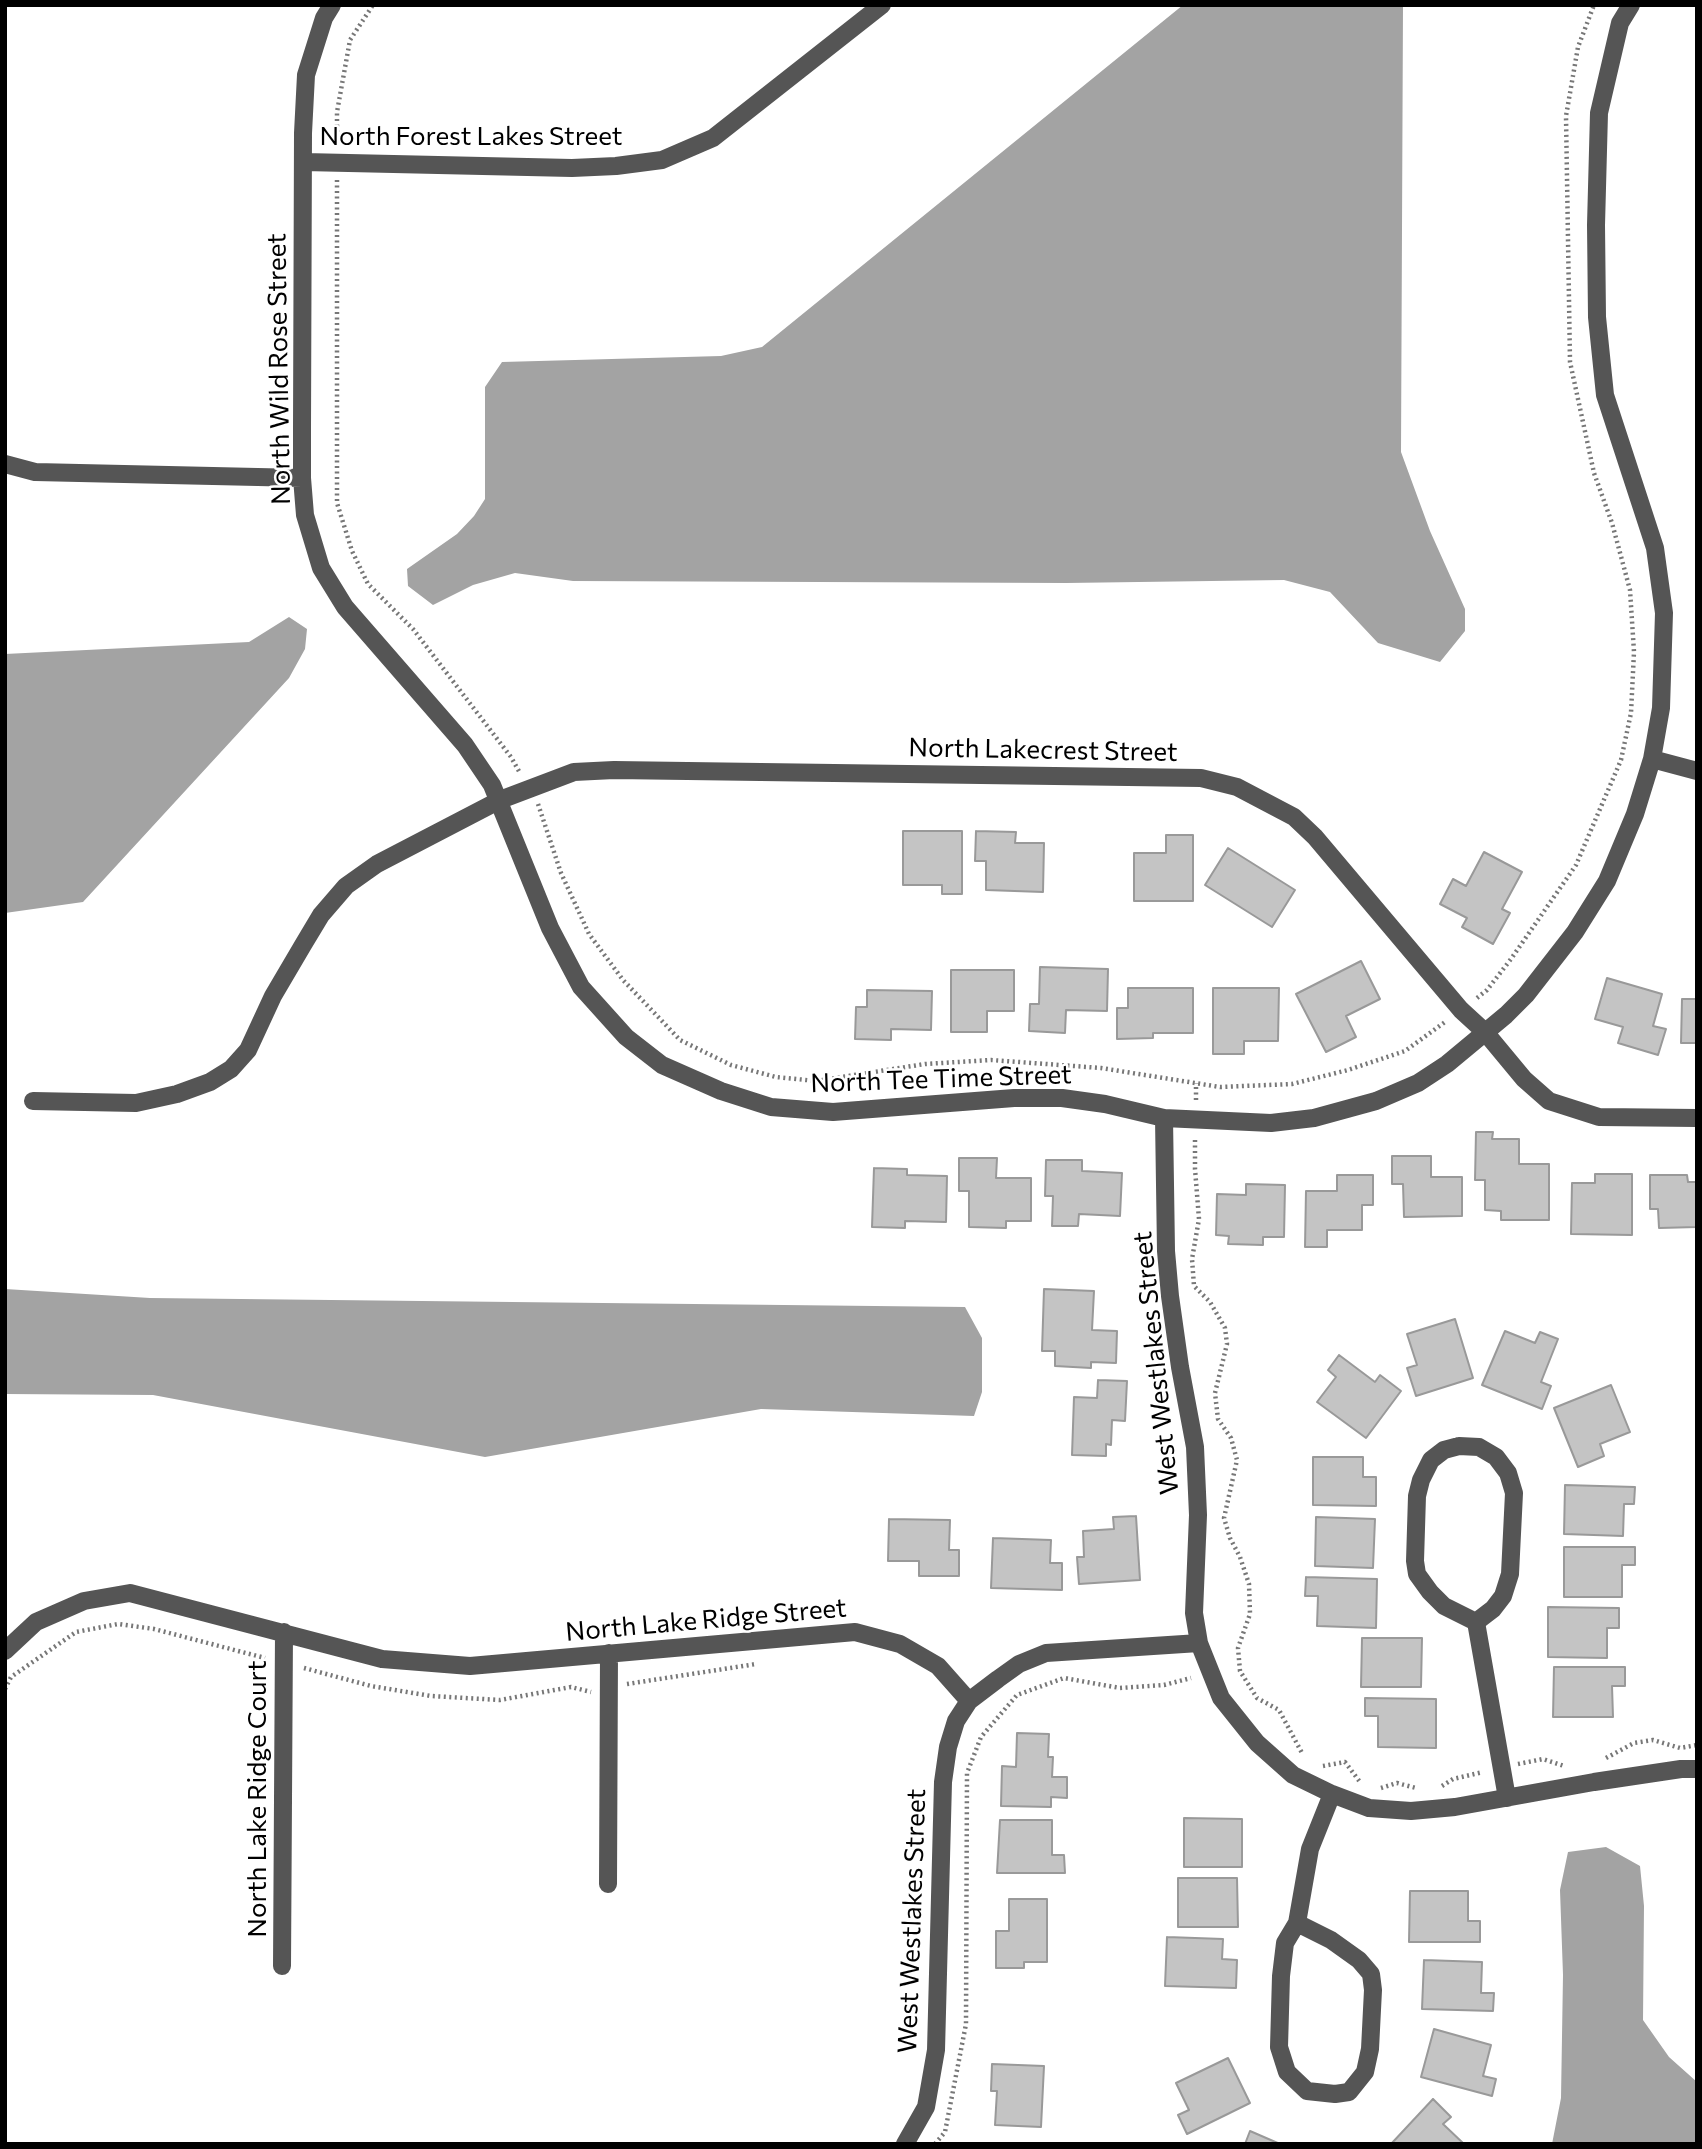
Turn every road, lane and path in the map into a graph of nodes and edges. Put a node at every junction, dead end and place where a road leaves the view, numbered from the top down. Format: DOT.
graph roads {
  1 [pos="332,5"];
  2 [pos="373,5"];
  3 [pos="882,5"];
  4 [pos="1594,5"];
  5 [pos="1631,5"];
  6 [pos="304,162"];
  7 [pos="337,162"];
  8 [pos="5,464"];
  9 [pos="302,478"];
  10 [pos="1652,759"];
  11 [pos="1697,771"];
  12 [pos="529,789"];
  13 [pos="500,800"];
  14 [pos="1461,1010"];
  15 [pos="1485,1032"];
  16 [pos="1196,1083"];
  17 [pos="33,1101"];
  18 [pos="1164,1118"];
  19 [pos="1697,1118"];
  20 [pos="1195,1121"];
  21 [pos="1476,1622"];
  22 [pos="284,1632"];
  23 [pos="1199,1643"];
  24 [pos="5,1651"];
  25 [pos="609,1653"];
  26 [pos="1211,1675"];
  27 [pos="969,1701"];
  28 [pos="1697,1745"];
  29 [pos="1304,1756"];
  30 [pos="1600,1761"];
  31 [pos="1316,1764"];
  32 [pos="1566,1766"];
  33 [pos="1502,1768"];
  34 [pos="1697,1769"];
  35 [pos="1437,1788"];
  36 [pos="1422,1789"];
  37 [pos="1332,1794"];
  38 [pos="1507,1798"];
  39 [pos="608,1884"];
  40 [pos="1297,1923"];
  41 [pos="282,1966"];
  42 [pos="905,2143"];
  43 [pos="935,2144"];
  1 -- 6 [label="street, North Wild Rose Street"];
  2 -- 7 [label="path"];
  3 -- 7 [label="street, North Forest Lakes Street"];
  4 -- 14 [label="path"];
  5 -- 10 [label="street, North Tee Time Street"];
  6 -- 7 [label="street, North Forest Lakes Street"];
  6 -- 9 [label="street, North Wild Rose Street"];
  7 -- 12 [label="path"];
  8 -- 9 [label="street"];
  9 -- 13 [label="street, North Wild Rose Street"];
  10 -- 11 [label="street"];
  10 -- 15 [label="street, North Tee Time Street"];
  12 -- 13 [label="street, North Lakecrest Street"];
  12 -- 14 [label="street, North Lakecrest Street"];
  12 -- 16 [label="path"];
  13 -- 17 [label="street, North Lakecrest Street"];
  13 -- 18 [label="street, North Tee Time Street"];
  14 -- 15 [label="street, North Lakecrest Street"];
  14 -- 16 [label="path"];
  15 -- 19 [label="street, North Lakecrest Street"];
  15 -- 20 [label="street, North Tee Time Street"];
  16 -- 20 [label="path"];
  18 -- 20 [label="street, North Tee Time Street"];
  18 -- 23 [label="street, West Westlakes Street"];
  20 -- 29 [label="path"];
  21 -- 21 [label="street"];
  21 -- 33 [label="street"];
  22 -- 24 [label="street, North Lake Ridge Street"];
  22 -- 25 [label="street, North Lake Ridge Street"];
  22 -- 41 [label="street, North Lake Ridge Court"];
  23 -- 26 [label="street"];
  23 -- 27 [label="street"];
  25 -- 27 [label="street, North Lake Ridge Street"];
  25 -- 39 [label="street"];
  26 -- 37 [label="street"];
  26 -- 43 [label="path"];
  27 -- 42 [label="street, West Westlakes Street"];
  28 -- 30 [label="path"];
  31 -- 36 [label="path"];
  32 -- 33 [label="path"];
  33 -- 35 [label="path"];
  33 -- 38 [label="street"];
  34 -- 38 [label="street"];
  37 -- 38 [label="street"];
  37 -- 40 [label="street"];
  40 -- 40 [label="street"];
}
